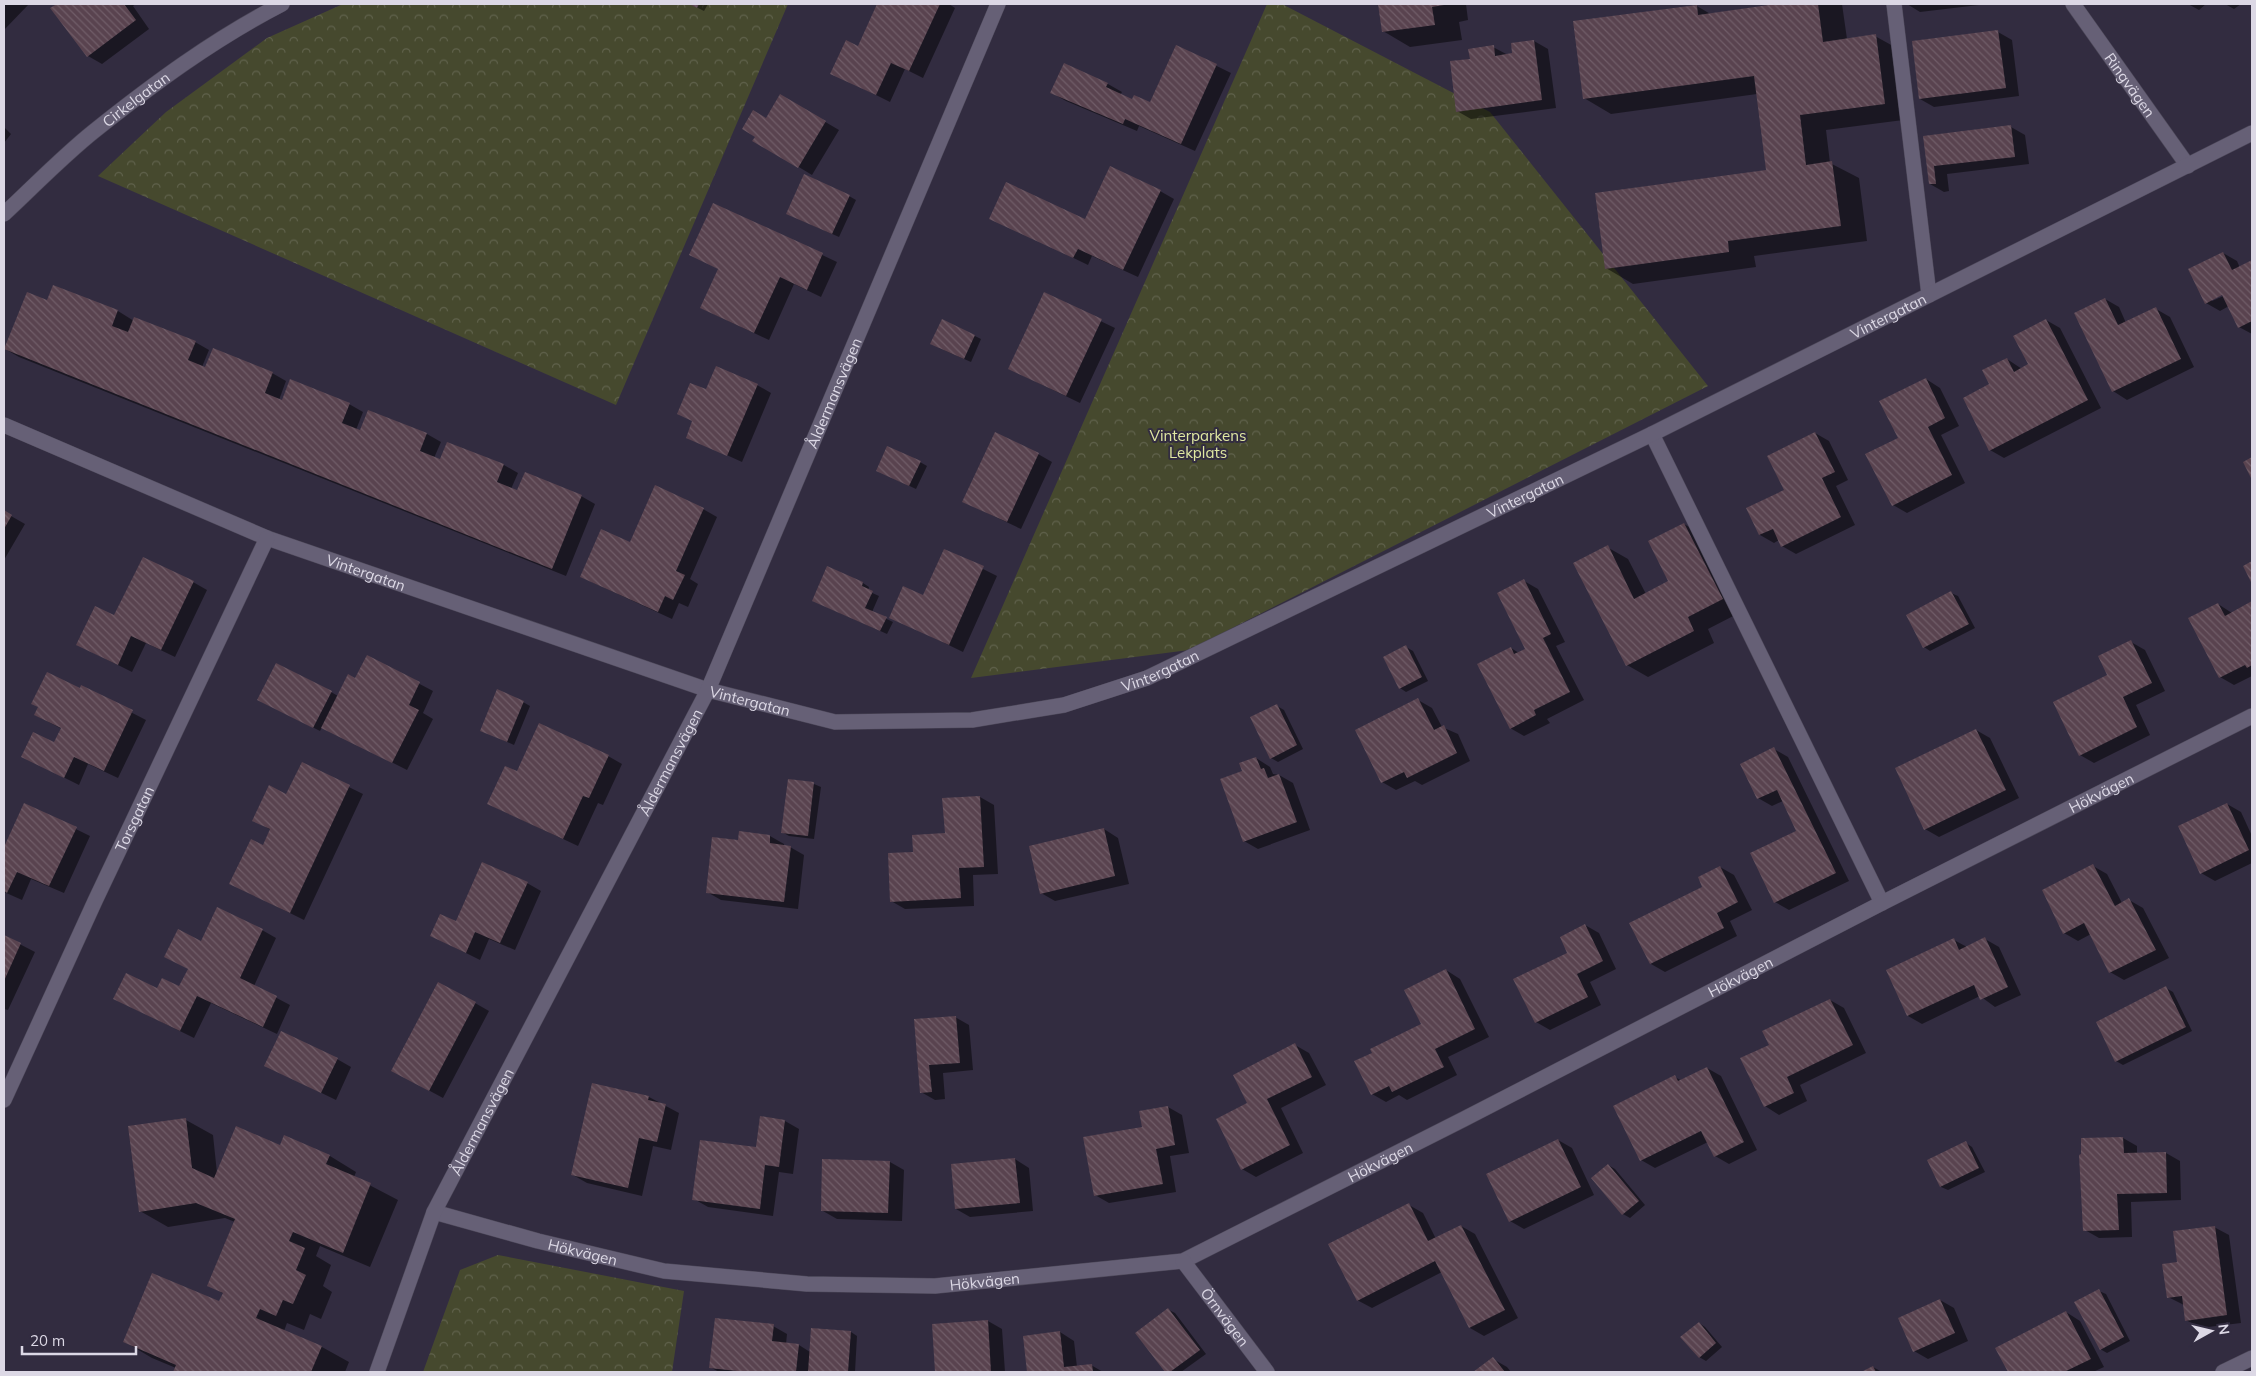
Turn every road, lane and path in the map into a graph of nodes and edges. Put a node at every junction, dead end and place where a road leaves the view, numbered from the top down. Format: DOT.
graph roads {
  1 [pos="282,4"];
  2 [pos="998,4"];
  3 [pos="1894,4"];
  4 [pos="2073,4"];
  5 [pos="2252,133"];
  6 [pos="2188,166"];
  7 [pos="4,214"];
  8 [pos="1930,295"];
  9 [pos="4,425"];
  10 [pos="1652,434"];
  11 [pos="267,538"];
  12 [pos="708,690"];
  13 [pos="2252,716"];
  14 [pos="1882,903"];
  15 [pos="4,1100"];
  16 [pos="434,1212"];
  17 [pos="1183,1261"];
  18 [pos="2252,1358"];
  19 [pos="377,1372"];
  20 [pos="1267,1372"];
  21 [pos="2223,1372"];
  1 -- 7 [label="street, Cirkelgatan"];
  2 -- 12 [label="street, Åldermansvägen"];
  3 -- 8 [label="street"];
  4 -- 6 [label="street, Ringvägen"];
  5 -- 6 [label="street, Vintergatan"];
  6 -- 8 [label="street, Vintergatan"];
  8 -- 10 [label="street, Vintergatan"];
  9 -- 11 [label="street, Vintergatan"];
  10 -- 12 [label="street, Vintergatan"];
  10 -- 14 [label="street"];
  11 -- 12 [label="street, Vintergatan"];
  11 -- 15 [label="street, Torsgatan"];
  12 -- 16 [label="street, Åldermansvägen"];
  13 -- 14 [label="street, Hökvägen"];
  14 -- 17 [label="street, Hökvägen"];
  16 -- 17 [label="street, Hökvägen"];
  16 -- 19 [label="street, Åldermansvägen"];
  17 -- 20 [label="street, Örnvägen"];
  18 -- 21 [label="street"];
}
